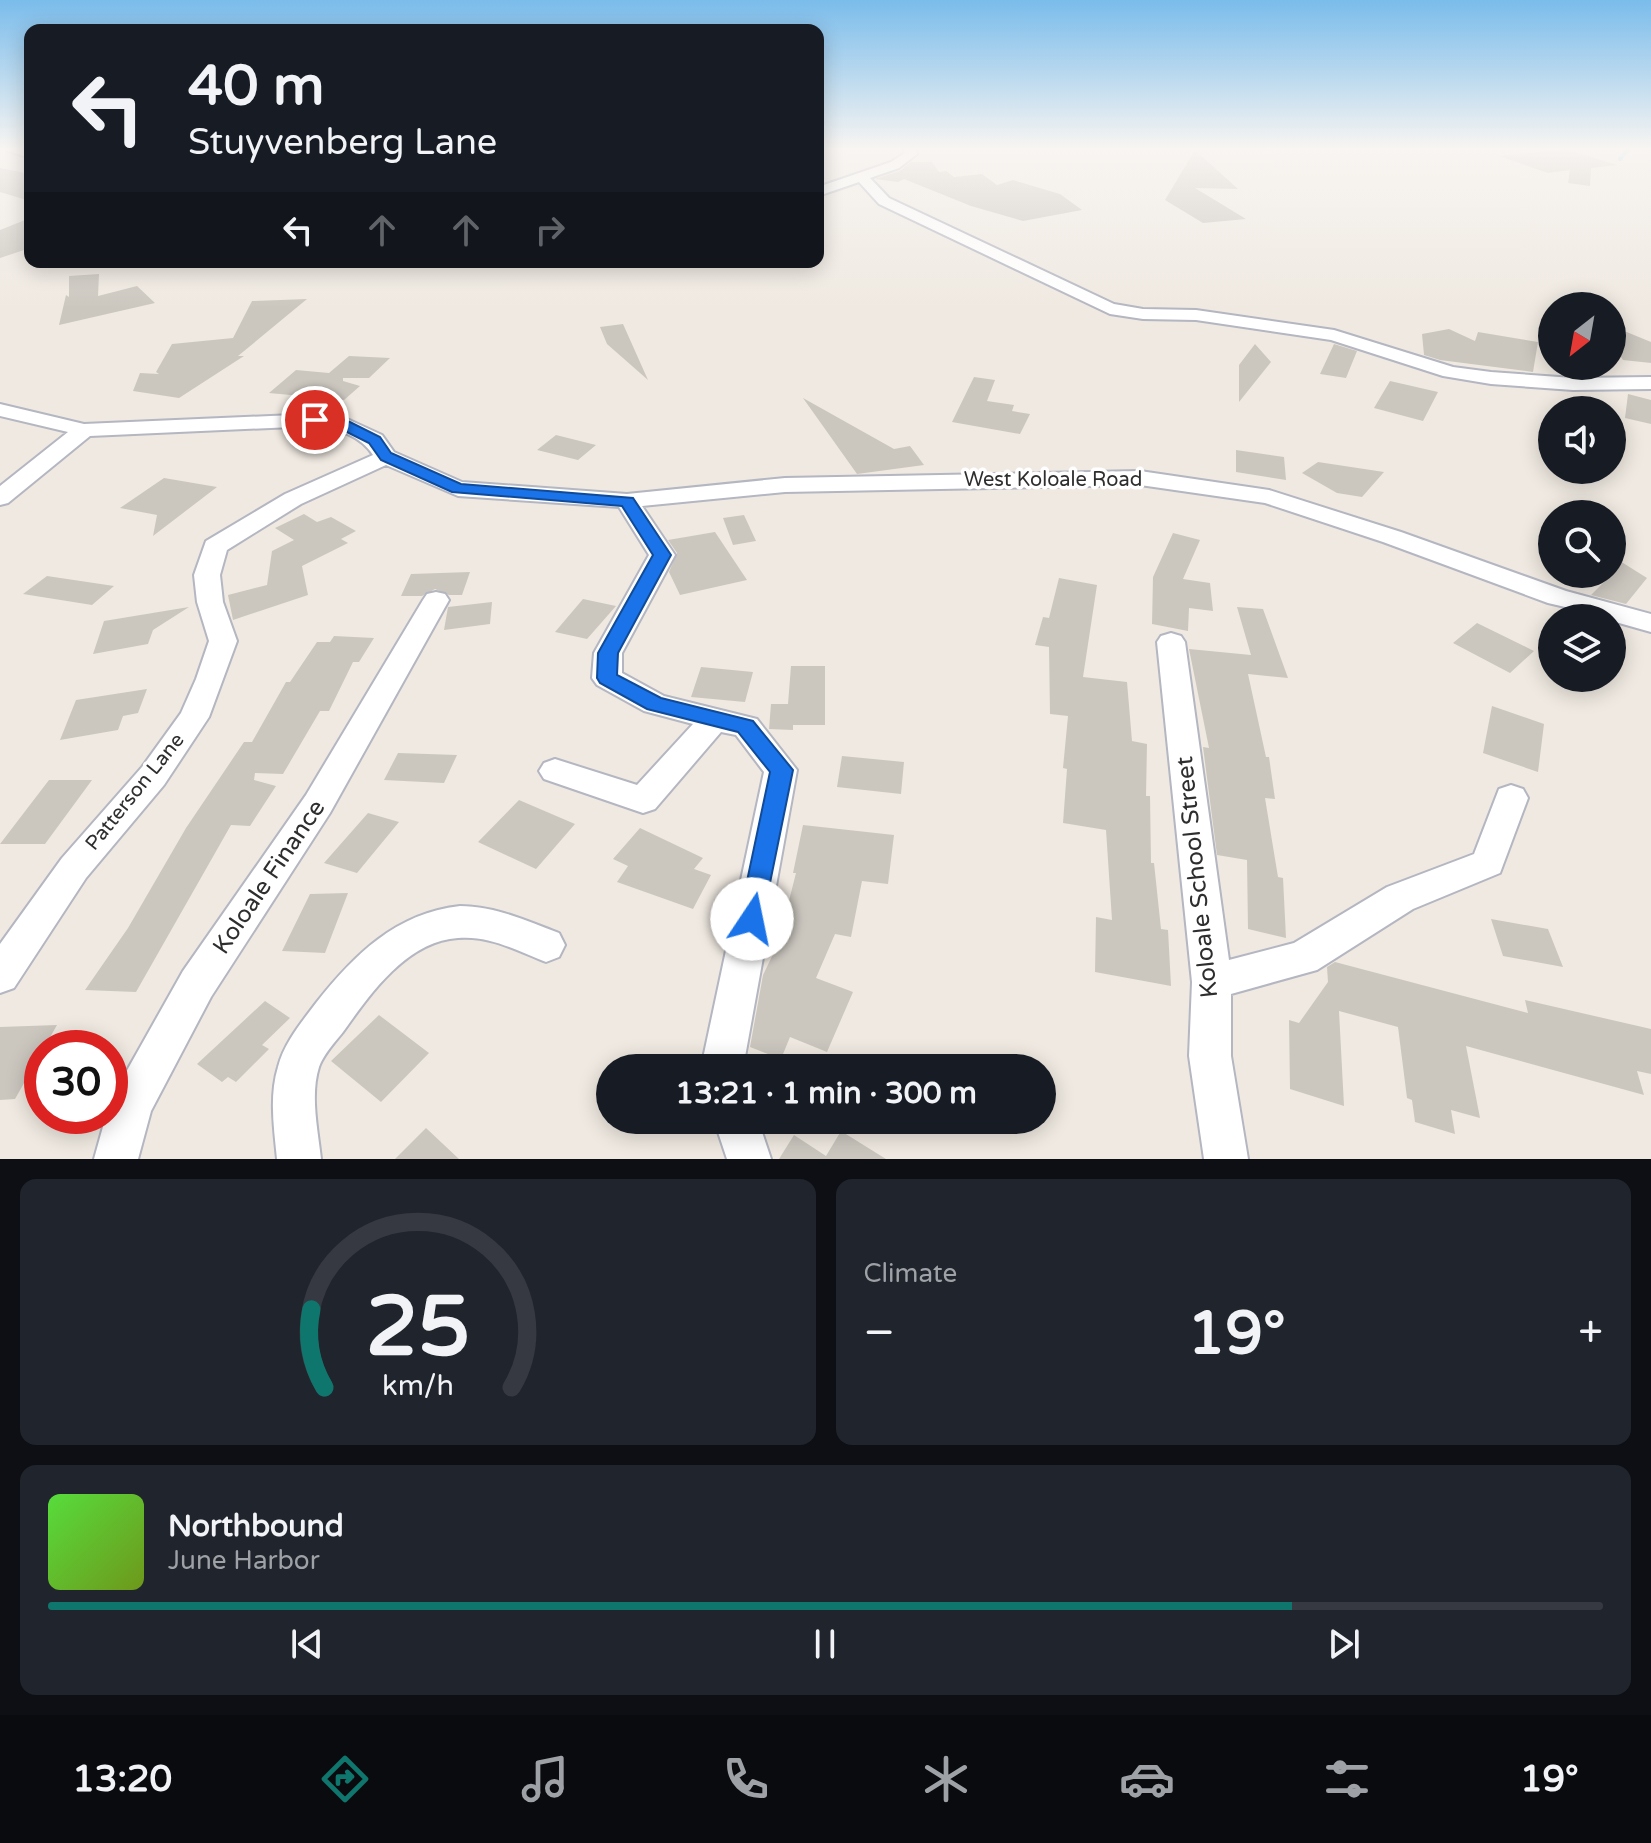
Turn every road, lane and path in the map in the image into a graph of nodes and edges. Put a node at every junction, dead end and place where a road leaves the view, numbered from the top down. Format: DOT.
graph roads {
  1 [pos="884,201"];
  2 [pos="1651,383"];
  3 [pos="0,410"];
  4 [pos="84,430"];
  5 [pos="386,457"];
  6 [pos="0,498"];
  7 [pos="627,501"];
  8 [pos="436,600"];
  9 [pos="1651,623"];
  10 [pos="1171,642"];
  11 [pos="715,719"];
  12 [pos="555,771"];
  13 [pos="1511,798"];
  14 [pos="546,945"];
  15 [pos="0,976"];
  16 [pos="1212,982"];
  17 [pos="725,1054"];
  18 [pos="741,1134"];
  19 [pos="116,1159"];
  20 [pos="299,1159"];
  21 [pos="749,1159"];
  22 [pos="1226,1159"];
  1 -- 2 [label="street"];
  3 -- 4 [label="street, West Koloale Road"];
  4 -- 5 [label="street, West Koloale Road"];
  4 -- 6 [label="street"];
  5 -- 7 [label="street, West Koloale Road"];
  5 -- 15 [label="street, Patterson Lane"];
  7 -- 9 [label="street, West Koloale Road"];
  7 -- 11 [label="street"];
  8 -- 19 [label="street, Koloale Finance"];
  10 -- 16 [label="street, Koloale School Street"];
  11 -- 12 [label="street"];
  11 -- 17 [label="street"];
  13 -- 16 [label="street"];
  14 -- 20 [label="street"];
  16 -- 22 [label="street, Koloale School Street"];
  18 -- 21 [label="street"];
}
